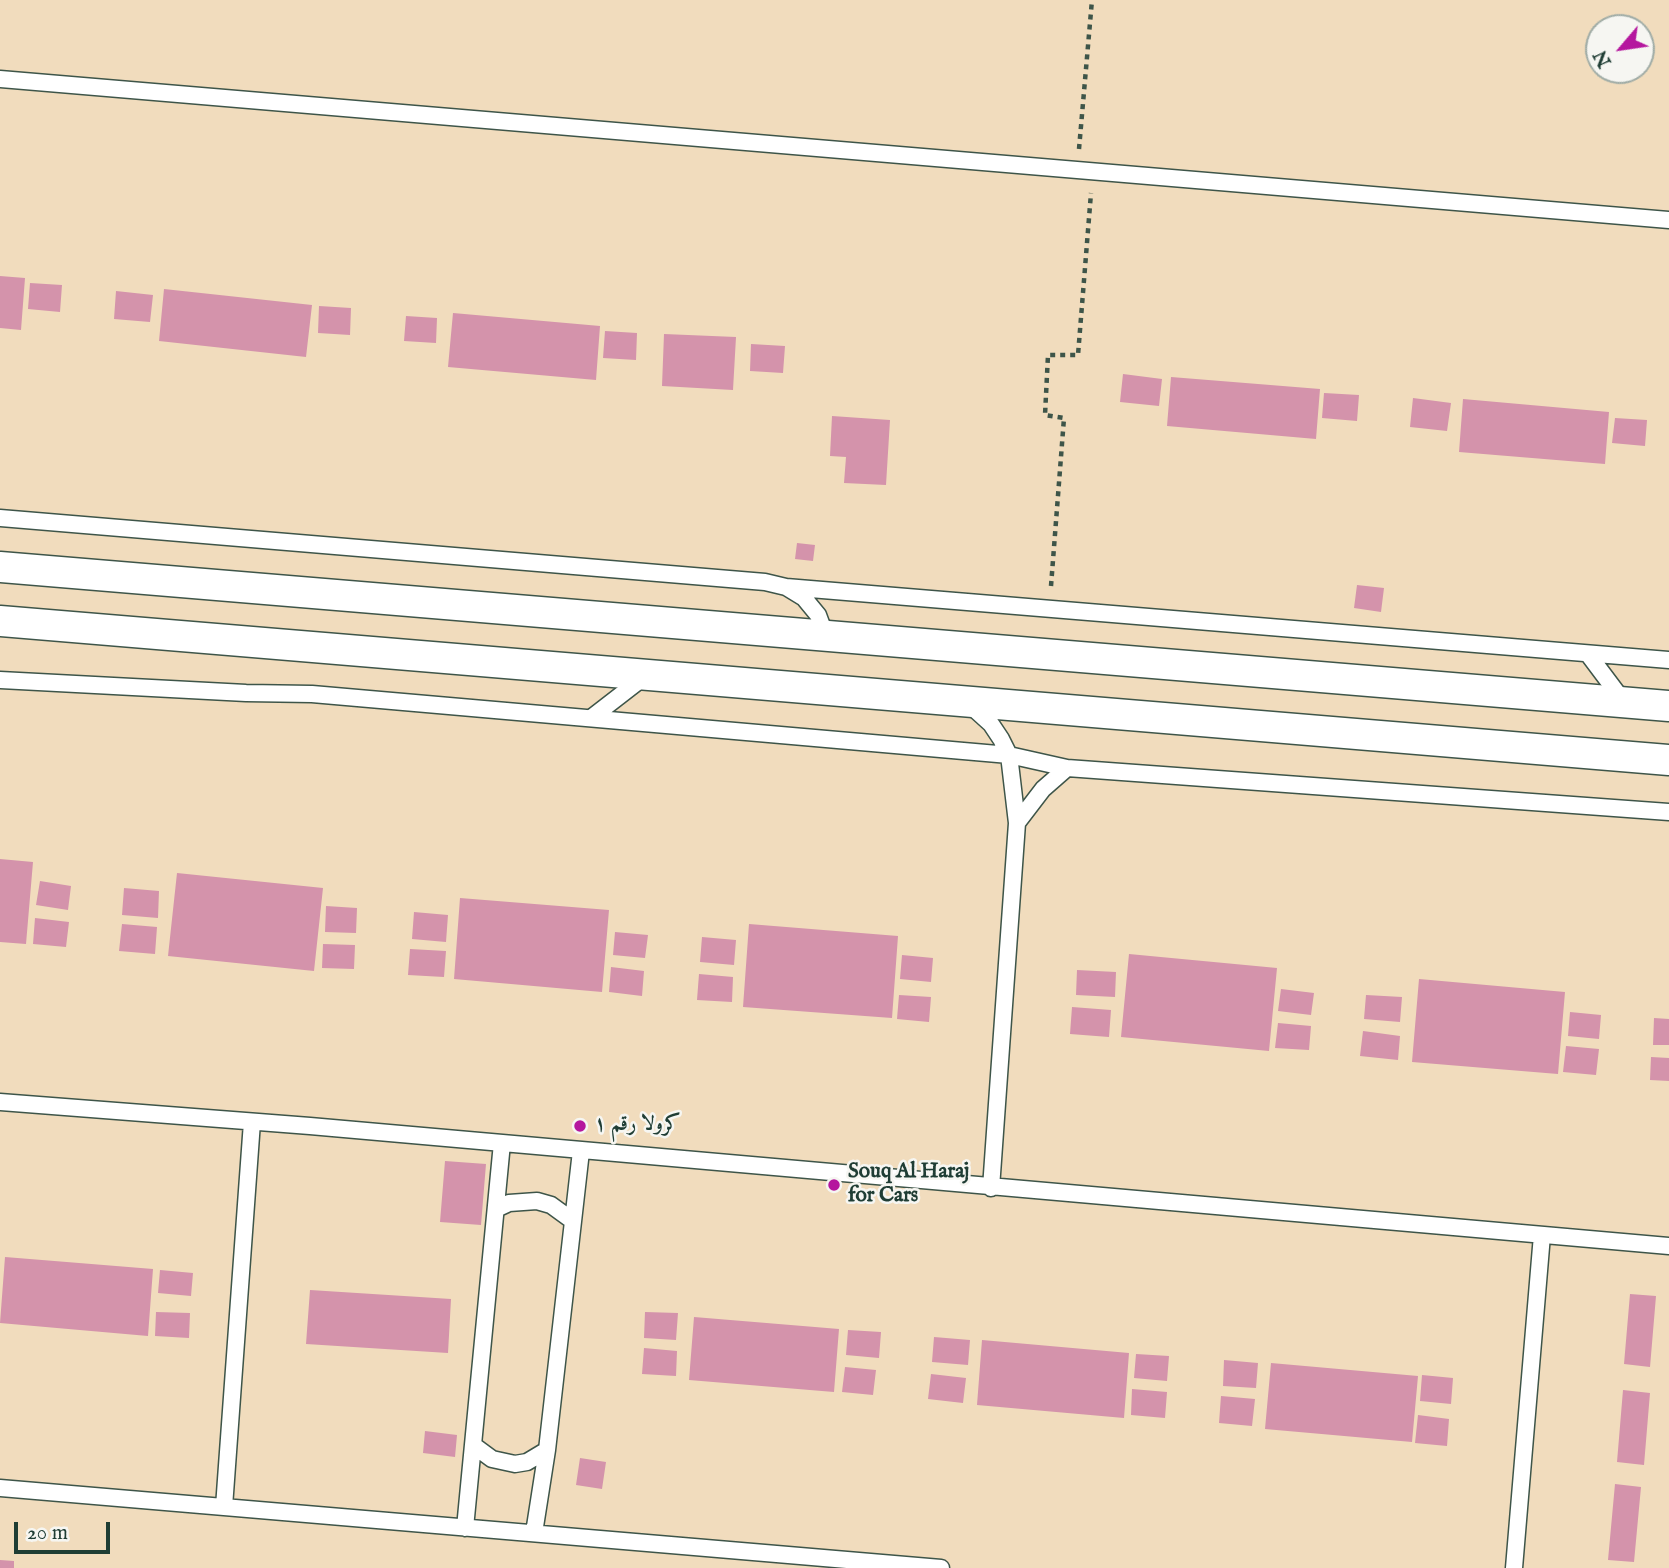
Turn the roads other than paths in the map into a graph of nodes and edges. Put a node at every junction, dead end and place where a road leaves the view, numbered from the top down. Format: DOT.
graph roads {
  1 [pos="0,79"];
  2 [pos="1669,220"];
  3 [pos="0,518"];
  4 [pos="0,567"];
  5 [pos="786,587"];
  6 [pos="0,621"];
  7 [pos="825,635"];
  8 [pos="1588,653"];
  9 [pos="1669,660"];
  10 [pos="647,675"];
  11 [pos="0,680"];
  12 [pos="965,702"];
  13 [pos="1624,702"];
  14 [pos="1669,706"];
  15 [pos="591,718"];
  16 [pos="1009,755"];
  17 [pos="1669,760"];
  18 [pos="1067,768"];
  19 [pos="1669,812"];
  20 [pos="1017,822"];
  21 [pos="0,1102"];
  22 [pos="252,1122"];
  23 [pos="502,1143"];
  24 [pos="581,1151"];
  25 [pos="991,1188"];
  26 [pos="496,1209"];
  27 [pos="573,1221"];
  28 [pos="1542,1235"];
  29 [pos="1669,1246"];
  30 [pos="472,1445"];
  31 [pos="547,1450"];
  32 [pos="0,1488"];
  33 [pos="225,1507"];
  34 [pos="465,1528"];
  35 [pos="534,1533"];
  36 [pos="941,1568"];
  37 [pos="1514,1568"];
  1 -- 2 [label="lane"];
  3 -- 5 [label="lane"];
  4 -- 7 [label="street"];
  5 -- 7 [label="lane"];
  5 -- 8 [label="lane"];
  6 -- 10 [label="street"];
  7 -- 13 [label="street"];
  8 -- 9 [label="lane"];
  8 -- 13 [label="lane"];
  10 -- 12 [label="street"];
  10 -- 15 [label="lane"];
  11 -- 15 [label="lane"];
  12 -- 16 [label="lane"];
  12 -- 17 [label="street"];
  13 -- 14 [label="street"];
  15 -- 16 [label="lane"];
  16 -- 18 [label="lane"];
  16 -- 20 [label="lane"];
  18 -- 19 [label="lane"];
  18 -- 20 [label="lane"];
  20 -- 25 [label="lane"];
  21 -- 22 [label="lane"];
  22 -- 23 [label="lane"];
  22 -- 33 [label="lane"];
  23 -- 24 [label="lane"];
  23 -- 26 [label="lane"];
  24 -- 25 [label="lane"];
  24 -- 27 [label="lane"];
  25 -- 28 [label="lane"];
  26 -- 27 [label="lane"];
  26 -- 30 [label="lane"];
  27 -- 31 [label="lane"];
  28 -- 29 [label="lane"];
  28 -- 37 [label="lane"];
  30 -- 31 [label="lane"];
  30 -- 34 [label="lane"];
  31 -- 35 [label="lane"];
  32 -- 33 [label="lane"];
  33 -- 34 [label="lane"];
  34 -- 35 [label="lane"];
  35 -- 36 [label="lane"];
}
